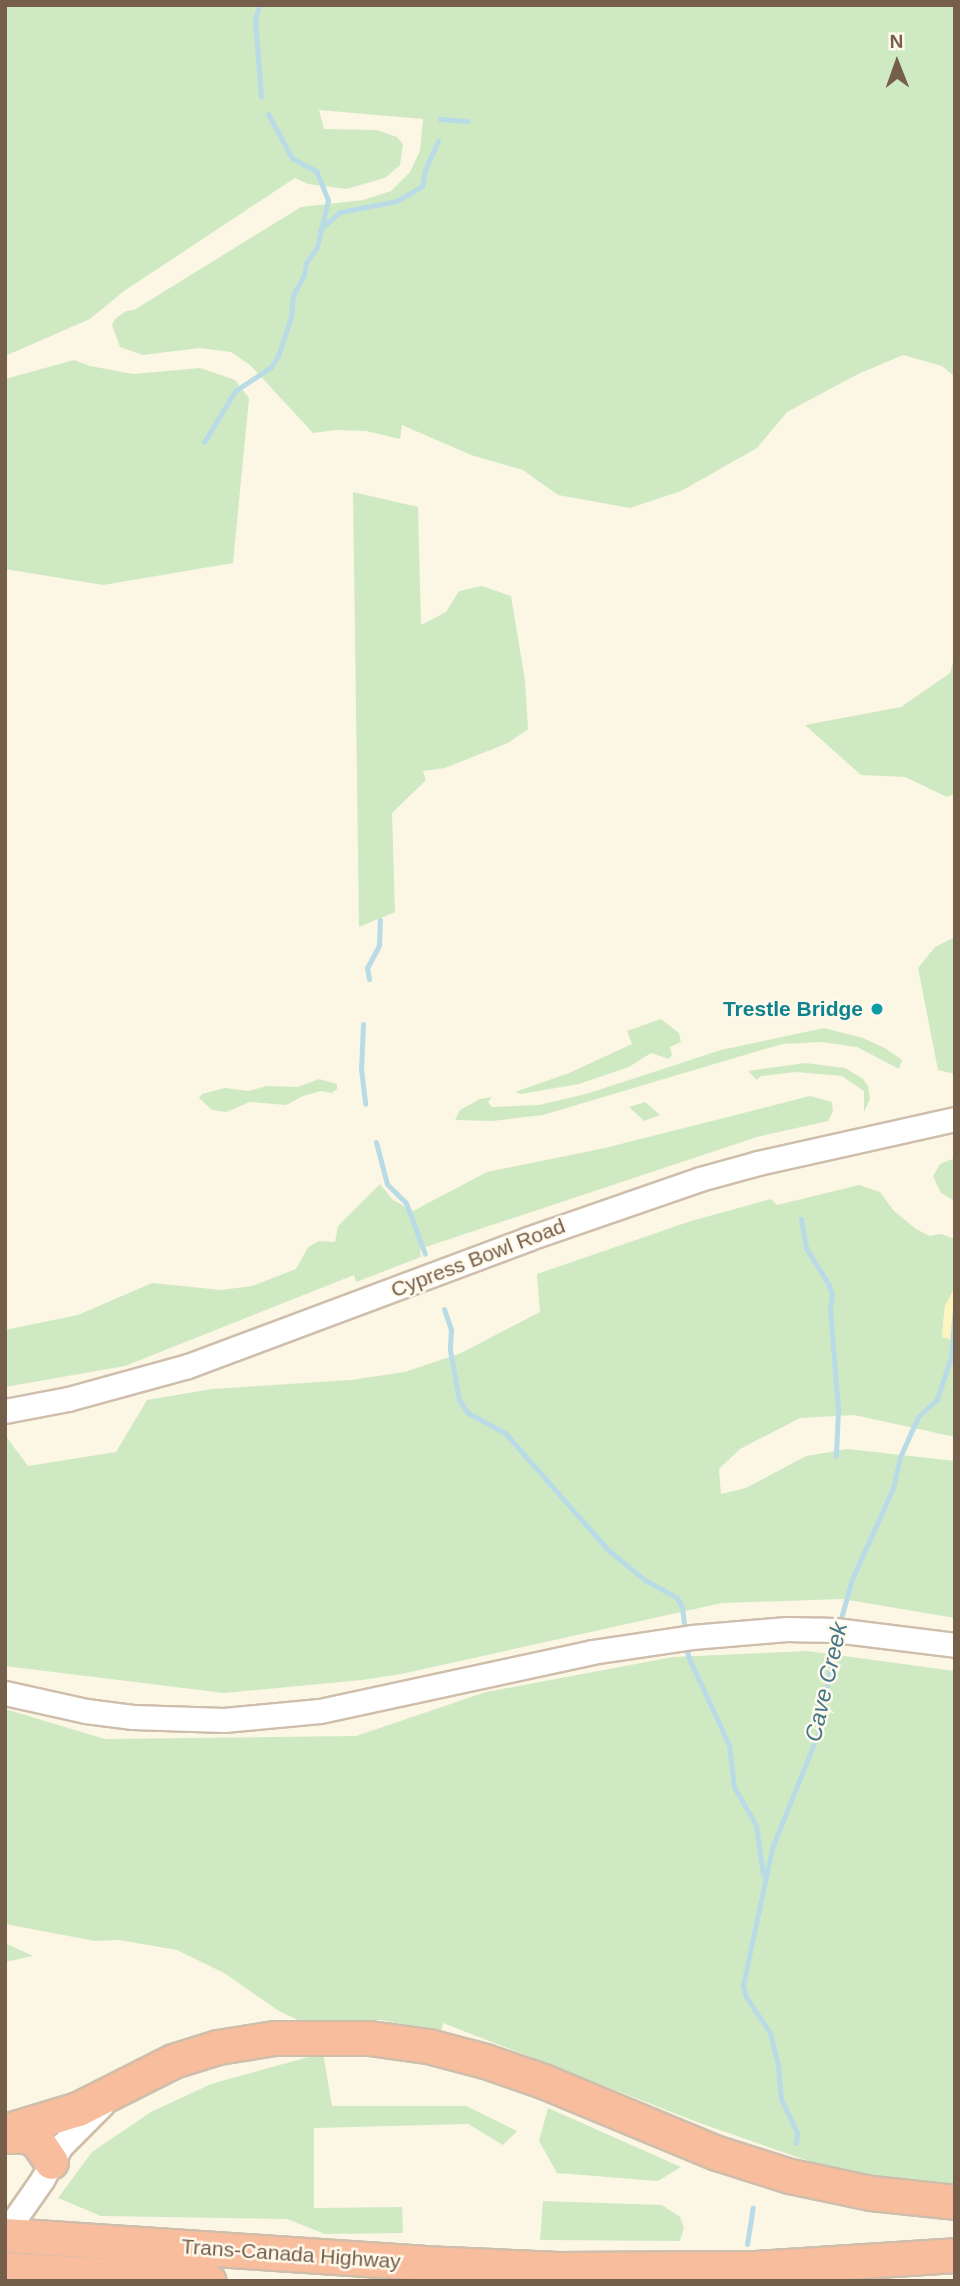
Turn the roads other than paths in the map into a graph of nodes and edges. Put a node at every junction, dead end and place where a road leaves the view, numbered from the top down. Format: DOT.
graph roads {
  1 [pos="955,1119"];
  2 [pos="5,1411"];
  3 [pos="955,1645"];
  4 [pos="5,1693"];
  5 [pos="150,2073"];
  6 [pos="5,2133"];
  7 [pos="46,2171"];
  8 [pos="955,2202"];
  9 [pos="5,2234"];
  10 [pos="955,2255"];
  11 [pos="5,2269"];
  12 [pos="209,2281"];
  1 -- 2 [label="street, Cypress Bowl Road"];
  3 -- 4 [label="street"];
  5 -- 6 [label="highway"];
  5 -- 7 [label="street"];
  5 -- 8 [label="highway"];
  6 -- 7 [label="highway"];
  7 -- 9 [label="street"];
  9 -- 10 [label="highway, Trans-Canada Highway"];
  11 -- 12 [label="highway, Trans-Canada Highway"];
}
